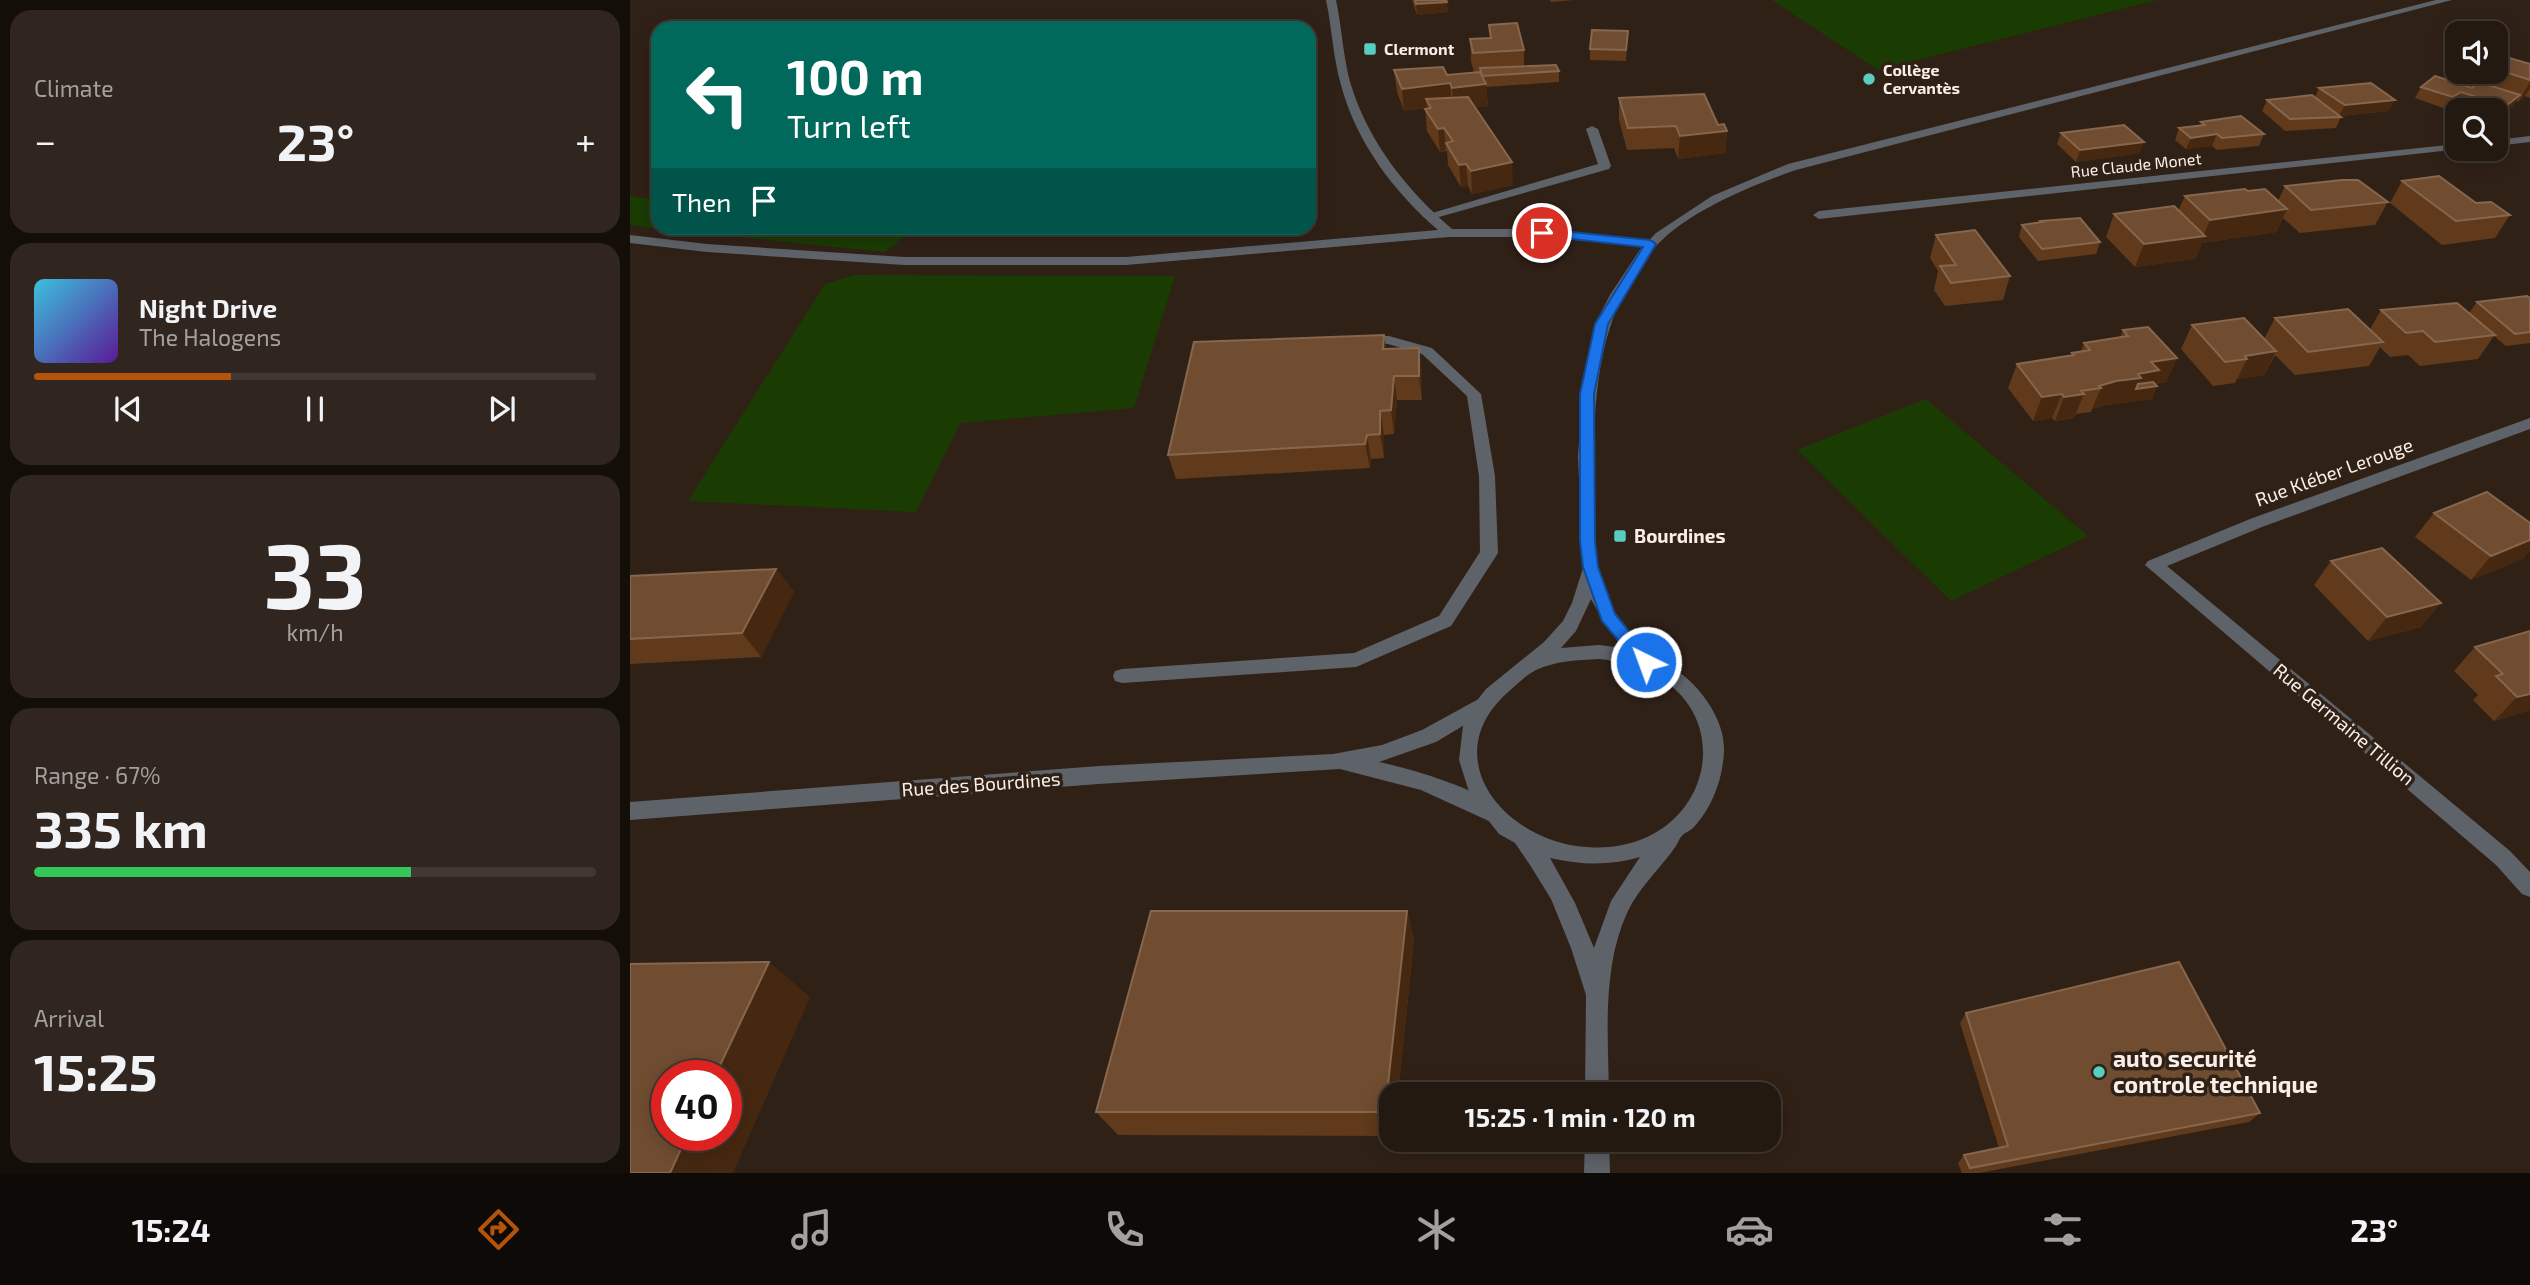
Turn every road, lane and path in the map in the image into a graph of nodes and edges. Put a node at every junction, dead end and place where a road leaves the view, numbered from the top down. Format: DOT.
graph roads {
  1 [pos="1331,0"];
  2 [pos="2447,0"];
  3 [pos="1592,129"];
  4 [pos="2530,139"];
  5 [pos="2508,142"];
  6 [pos="2445,148"];
  7 [pos="1819,215"];
  8 [pos="1428,216"];
  9 [pos="1449,233"];
  10 [pos="630,239"];
  11 [pos="1650,244"];
  12 [pos="1339,341"];
  13 [pos="2530,423"];
  14 [pos="2154,565"];
  15 [pos="1591,567"];
  16 [pos="1646,662"];
  17 [pos="1529,666"];
  18 [pos="1122,676"];
  19 [pos="1484,704"];
  20 [pos="1333,762"];
  21 [pos="630,811"];
  22 [pos="1491,813"];
  23 [pos="1682,825"];
  24 [pos="1522,838"];
  25 [pos="2530,887"];
  26 [pos="1596,997"];
  27 [pos="1597,1082"];
  28 [pos="1597,1152"];
  29 [pos="1597,1173"];
  1 -- 8 [label="street"];
  2 -- 11 [label="street"];
  3 -- 8 [label="street"];
  4 -- 5 [label="street"];
  6 -- 7 [label="street, Rue Claude Monet"];
  8 -- 9 [label="street"];
  9 -- 10 [label="street"];
  9 -- 11 [label="street"];
  11 -- 15 [label="street"];
  12 -- 18 [label="street"];
  13 -- 14 [label="street, Rue Kléber Lerouge"];
  14 -- 25 [label="street, Rue Germaine Tillion"];
  15 -- 16 [label="street"];
  15 -- 17 [label="street"];
  16 -- 17 [label="street"];
  16 -- 23 [label="street"];
  17 -- 19 [label="street"];
  19 -- 20 [label="street, Rue des Bourdines"];
  19 -- 22 [label="street"];
  20 -- 21 [label="street, Rue des Bourdines"];
  20 -- 22 [label="street, Rue des Bourdines"];
  22 -- 24 [label="street"];
  23 -- 24 [label="street"];
  23 -- 26 [label="street"];
  24 -- 26 [label="street"];
  26 -- 27 [label="street"];
  28 -- 29 [label="street"];
}
